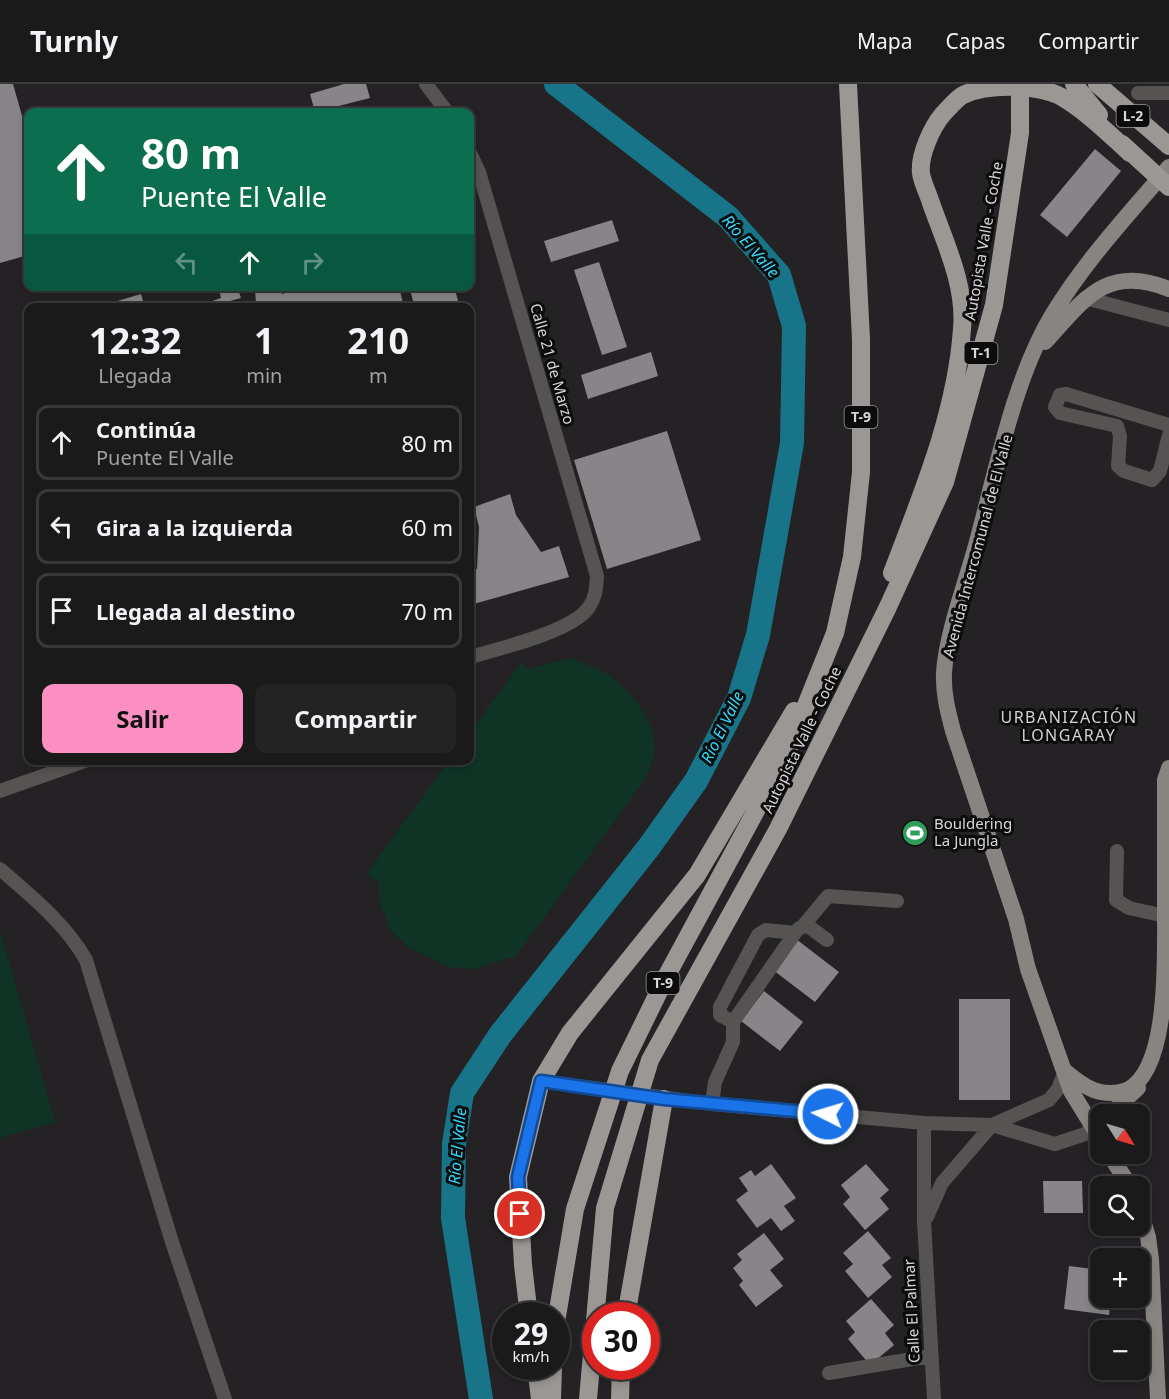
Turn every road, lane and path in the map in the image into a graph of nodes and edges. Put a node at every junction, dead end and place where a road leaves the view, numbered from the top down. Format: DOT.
graph roads {
  1 [pos="426,84"];
  2 [pos="848,84"];
  3 [pos="1020,84"];
  4 [pos="1074,84"];
  5 [pos="1097,84"];
  6 [pos="1137,93"];
  7 [pos="1169,93"];
  8 [pos="444,108"];
  9 [pos="1169,146"];
  10 [pos="1131,153"];
  11 [pos="474,161"];
  12 [pos="1169,167"];
  13 [pos="1169,187"];
  14 [pos="1169,289"];
  15 [pos="1085,298"];
  16 [pos="1169,320"];
  17 [pos="1034,354"];
  18 [pos="1169,425"];
  19 [pos="1169,435"];
  20 [pos="887,609"];
  21 [pos="474,656"];
  22 [pos="824,664"];
  23 [pos="74,765"];
  24 [pos="1169,768"];
  25 [pos="0,791"];
  26 [pos="1117,851"];
  27 [pos="0,869"];
  28 [pos="897,901"];
  29 [pos="1165,916"];
  30 [pos="799,929"];
  31 [pos="827,940"];
  32 [pos="747,956"];
  33 [pos="769,970"];
  34 [pos="733,1023"];
  35 [pos="1065,1071"];
  36 [pos="541,1081"];
  37 [pos="1141,1085"];
  38 [pos="660,1098"];
  39 [pos="712,1104"];
  40 [pos="1121,1104"];
  41 [pos="1090,1120"];
  42 [pos="924,1123"];
  43 [pos="992,1125"];
  44 [pos="1090,1133"];
  45 [pos="924,1221"];
  46 [pos="1148,1236"];
  47 [pos="527,1302"];
  48 [pos="559,1302"];
  49 [pos="628,1302"];
  50 [pos="930,1356"];
  51 [pos="829,1373"];
  52 [pos="538,1380"];
  53 [pos="553,1380"];
  54 [pos="621,1380"];
  55 [pos="225,1399"];
  56 [pos="540,1399"];
  57 [pos="552,1399"];
  58 [pos="588,1399"];
  59 [pos="620,1399"];
  60 [pos="934,1399"];
  61 [pos="1158,1399"];
  1 -- 8 [label="street"];
  2 -- 22 [label="highway, Autopista Valle - Coche / T-9"];
  3 -- 20 [label="highway, Autopista Valle - Coche / T-1"];
  4 -- 10 [label="highway, L-2"];
  5 -- 9 [label="highway, L-2"];
  6 -- 7 [label="street"];
  10 -- 13 [label="highway, L-2"];
  10 -- 20 [label="highway"];
  11 -- 21 [label="street, Calle 21 de Marzo"];
  12 -- 17 [label="main road, Avenida Intercomunal de El Valle"];
  14 -- 15 [label="main road"];
  15 -- 16 [label="street"];
  15 -- 17 [label="main road"];
  17 -- 35 [label="main road, Avenida Intercomunal de El Valle"];
  18 -- 19 [label="street"];
  20 -- 58 [label="highway, Autopista Valle - Coche / T-9"];
  22 -- 36 [label="highway"];
  22 -- 48 [label="highway, Autopista Valle - Coche / T-9"];
  23 -- 25 [label="street"];
  24 -- 29 [label="main road"];
  26 -- 29 [label="street"];
  27 -- 55 [label="street"];
  28 -- 30 [label="street"];
  29 -- 37 [label="main road"];
  30 -- 31 [label="street"];
  30 -- 32 [label="street"];
  30 -- 33 [label="street"];
  32 -- 33 [label="street"];
  32 -- 34 [label="street"];
  33 -- 34 [label="street"];
  34 -- 39 [label="street"];
  35 -- 37 [label="main road"];
  35 -- 41 [label="main road, Avenida Intercomunal de El Valle"];
  35 -- 43 [label="street"];
  36 -- 38 [label="street"];
  36 -- 47 [label="highway"];
  37 -- 40 [label="main road"];
  38 -- 39 [label="street"];
  38 -- 49 [label="highway"];
  39 -- 42 [label="street"];
  42 -- 43 [label="street"];
  42 -- 45 [label="street, Calle El Palmar"];
  43 -- 44 [label="street, Avenida Intercomunal de El Valle"];
  43 -- 45 [label="street, Calle El Palmar"];
  45 -- 50 [label="street, Calle El Palmar"];
  46 -- 61 [label="main road"];
  50 -- 51 [label="street"];
  50 -- 60 [label="street, Calle El Palmar"];
  52 -- 56 [label="highway"];
  53 -- 57 [label="highway"];
  54 -- 59 [label="highway"];
}
